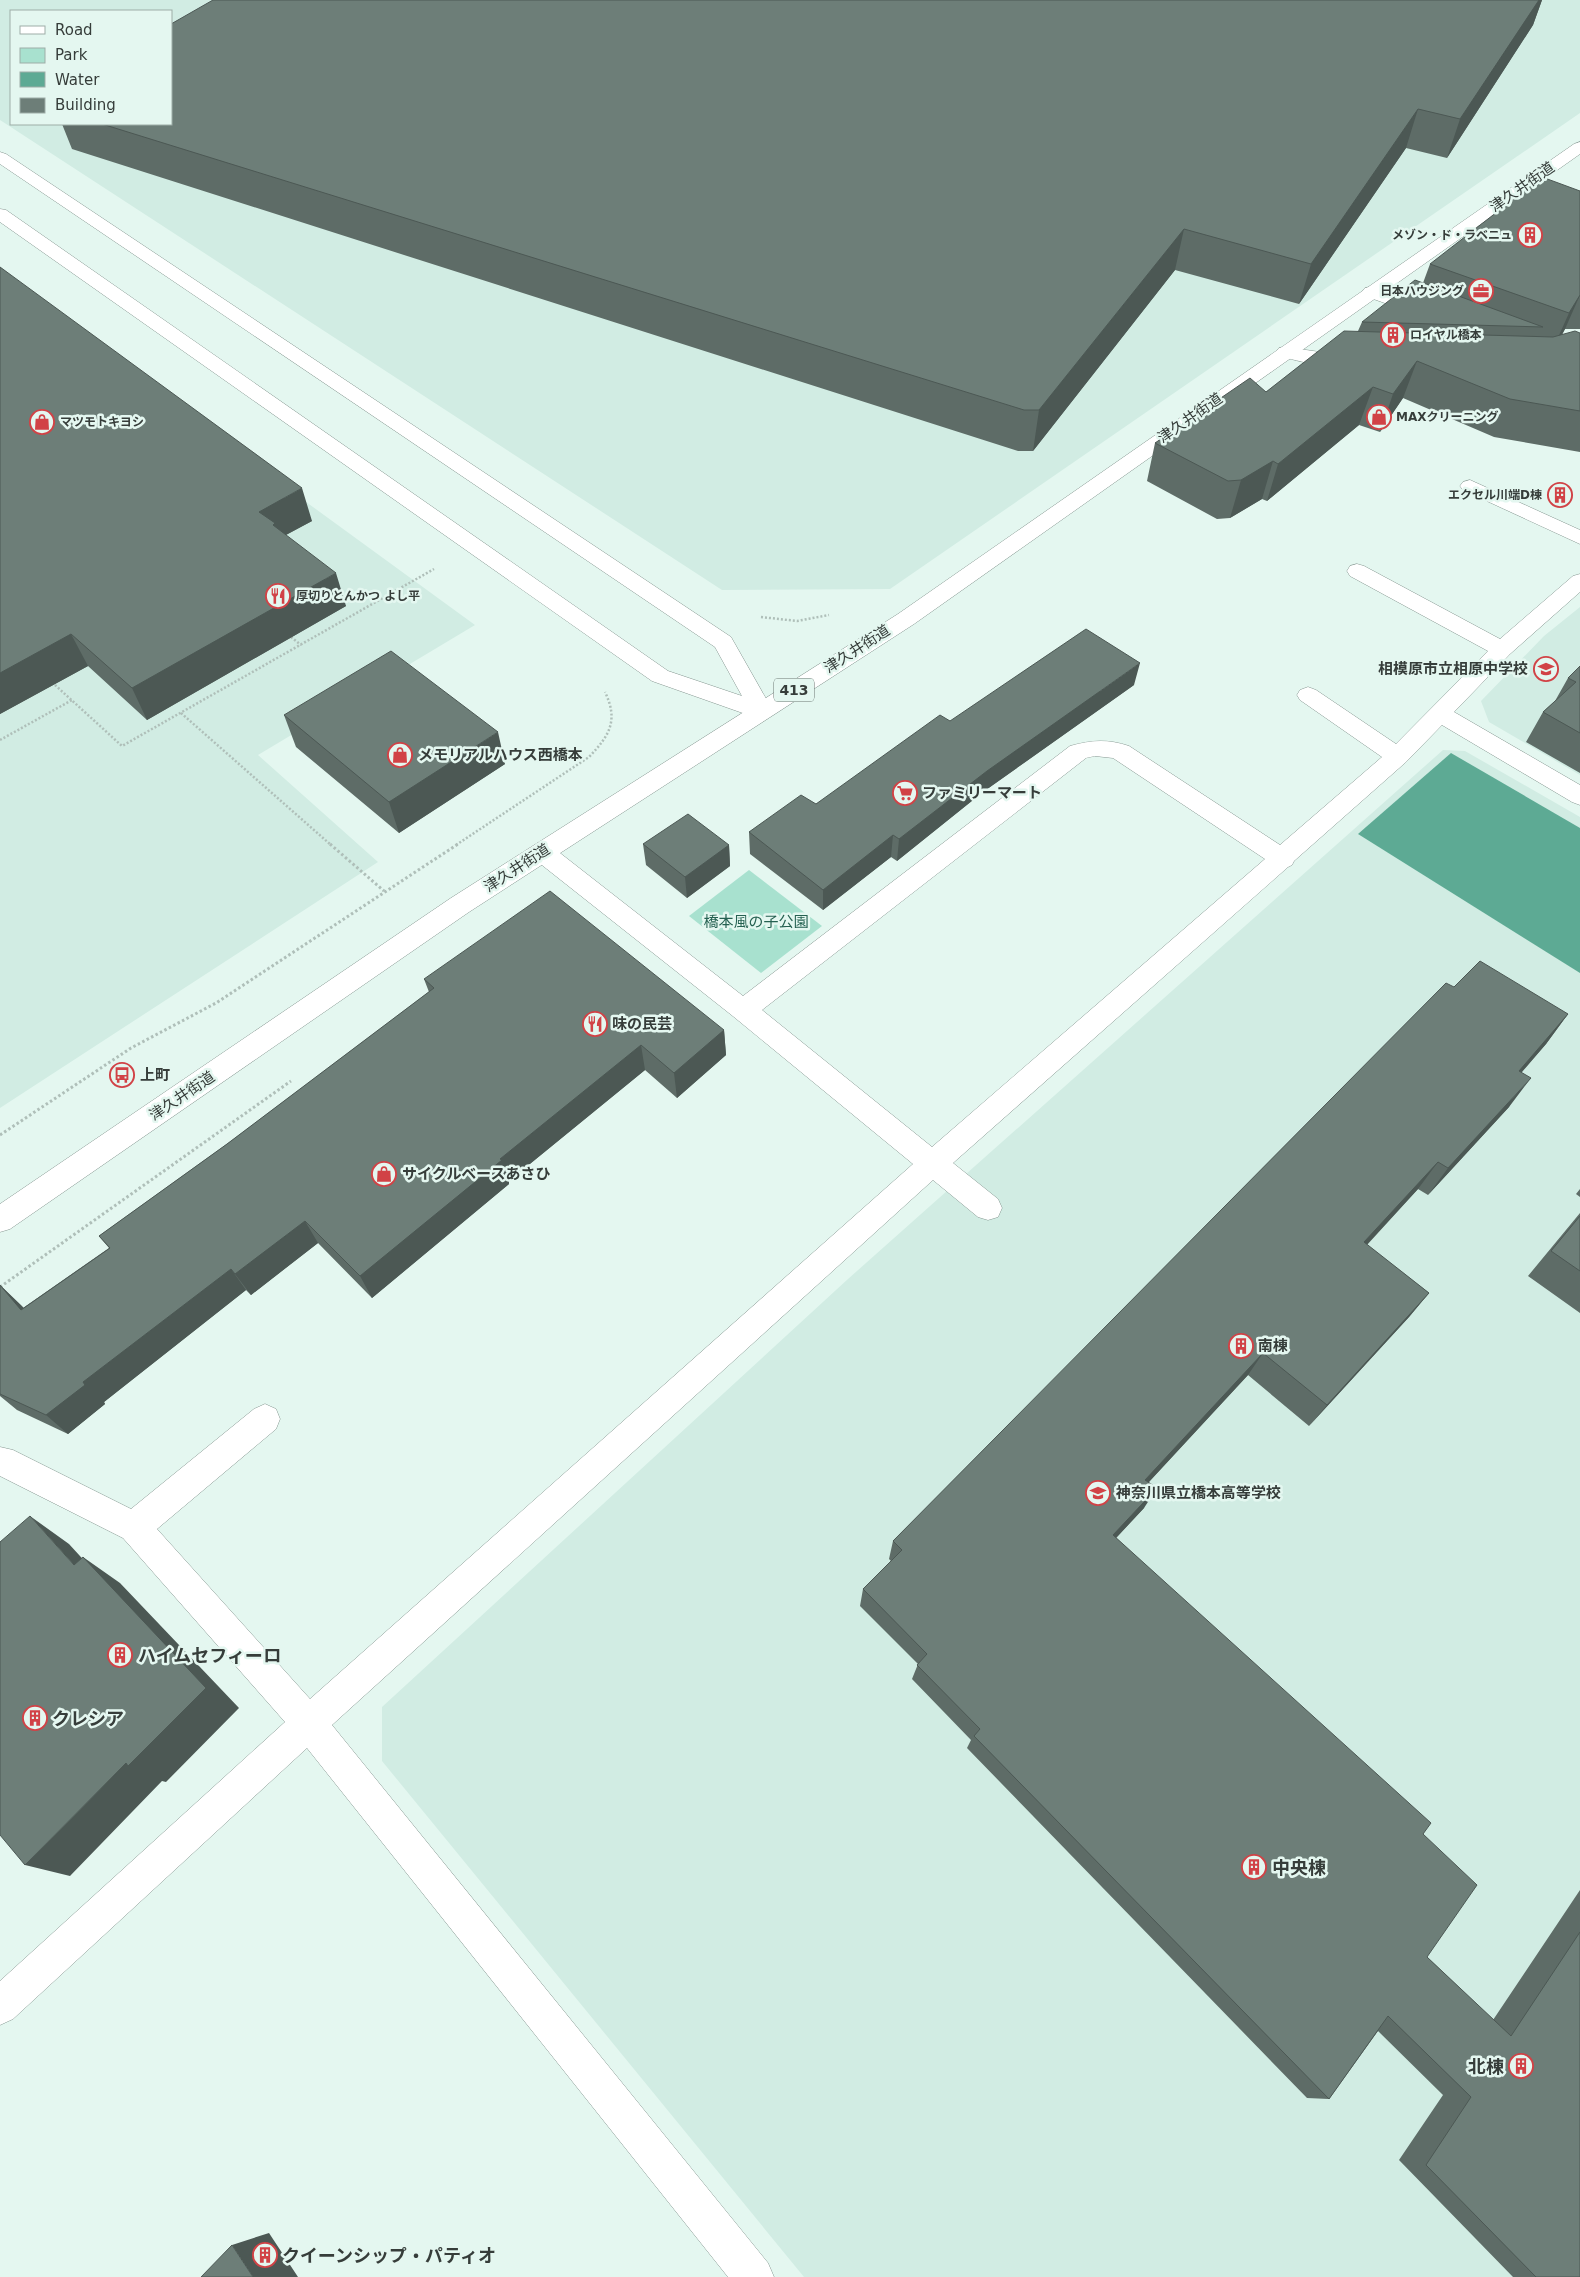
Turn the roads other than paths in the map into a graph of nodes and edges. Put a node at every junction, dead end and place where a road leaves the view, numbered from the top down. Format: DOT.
graph roads {
  1 [pos="1580,147"];
  2 [pos="0,157"];
  3 [pos="0,214"];
  4 [pos="1371,292"];
  5 [pos="1438,318"];
  6 [pos="1285,352"];
  7 [pos="1361,362"];
  8 [pos="1470,486"];
  9 [pos="1580,538"];
  10 [pos="1357,571"];
  11 [pos="1580,581"];
  12 [pos="1502,649"];
  13 [pos="1308,695"];
  14 [pos="762,711"];
  15 [pos="1441,714"];
  16 [pos="1398,756"];
  17 [pos="1580,796"];
  18 [pos="542,852"];
  19 [pos="1282,859"];
  20 [pos="743,1010"];
  21 [pos="933,1163"];
  22 [pos="988,1208"];
  23 [pos="0,1220"];
  24 [pos="265,1419"];
  25 [pos="2,1461"];
  26 [pos="134,1527"];
  27 [pos="309,1724"];
  28 [pos="0,2006"];
  29 [pos="754,2277"];
  1 -- 4 [label="main road, 津久井街道 / 413"];
  2 -- 14 [label="main road"];
  3 -- 14 [label="main road"];
  4 -- 5 [label="main road"];
  4 -- 6 [label="main road, 津久井街道 / 413"];
  6 -- 7 [label="main road"];
  6 -- 14 [label="main road, 津久井街道 / 413"];
  8 -- 9 [label="main road"];
  10 -- 12 [label="main road"];
  11 -- 12 [label="main road"];
  12 -- 15 [label="main road"];
  13 -- 16 [label="main road"];
  14 -- 18 [label="main road, 津久井街道 / 413"];
  15 -- 16 [label="main road"];
  15 -- 17 [label="main road"];
  16 -- 19 [label="main road"];
  18 -- 20 [label="main road"];
  18 -- 23 [label="main road, 津久井街道 / 413"];
  19 -- 20 [label="main road"];
  19 -- 21 [label="main road"];
  20 -- 21 [label="main road"];
  21 -- 22 [label="main road"];
  21 -- 27 [label="main road"];
  24 -- 26 [label="main road"];
  25 -- 26 [label="main road"];
  26 -- 27 [label="main road"];
  27 -- 28 [label="main road"];
  27 -- 29 [label="main road"];
}
